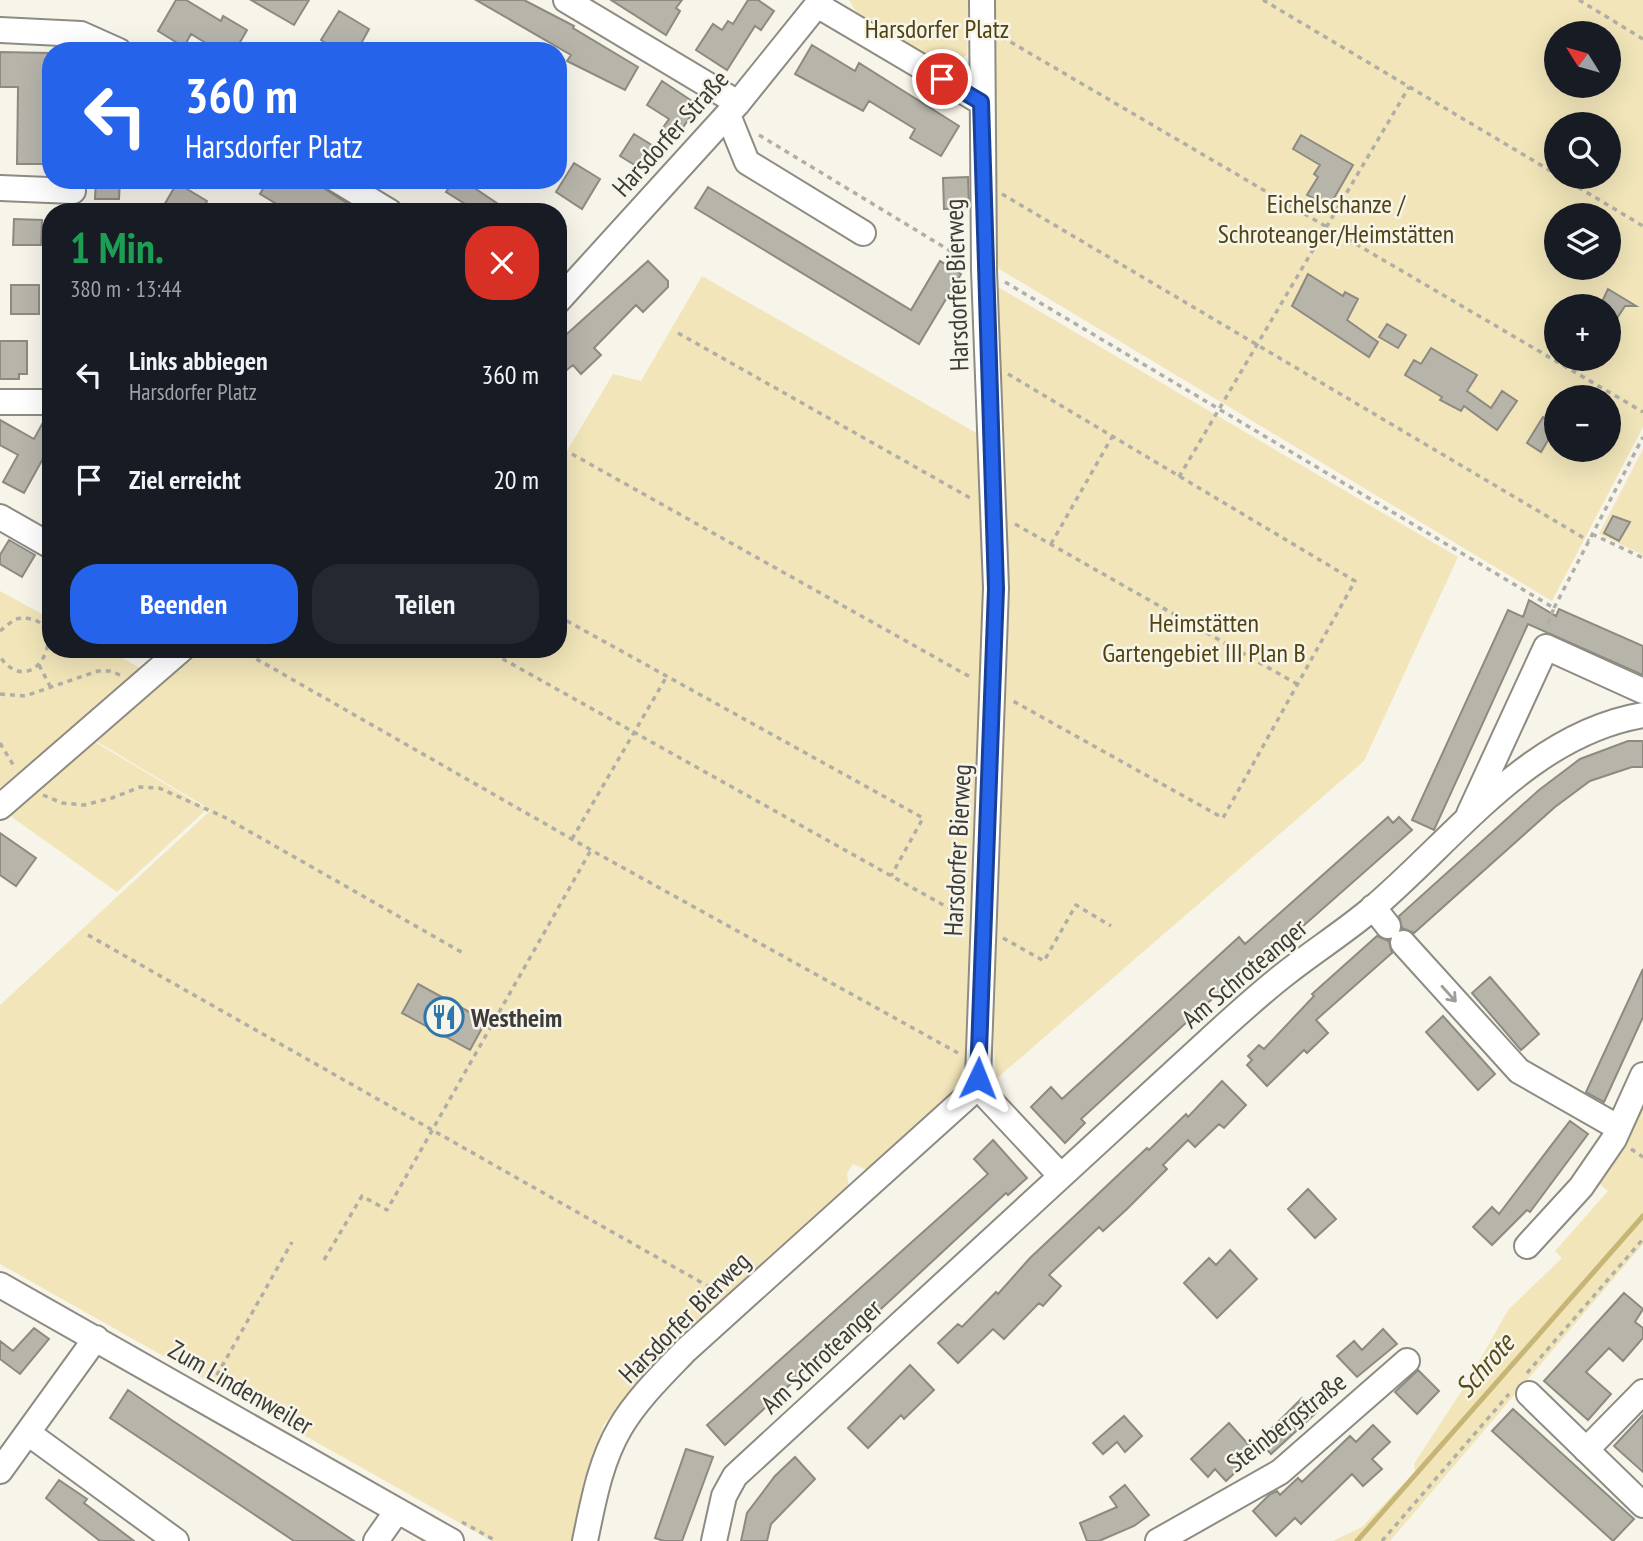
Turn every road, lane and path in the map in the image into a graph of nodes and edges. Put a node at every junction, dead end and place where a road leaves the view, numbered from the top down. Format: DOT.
graph roads {
  1 [pos="566,0"];
  2 [pos="982,0"];
  3 [pos="1263,0"];
  4 [pos="1579,0"];
  5 [pos="819,2"];
  6 [pos="0,30"];
  7 [pos="995,33"];
  8 [pos="1643,38"];
  9 [pos="75,42"];
  10 [pos="1409,87"];
  11 [pos="981,102"];
  12 [pos="733,109"];
  13 [pos="755,132"];
  14 [pos="1544,167"];
  15 [pos="982,183"];
  16 [pos="0,188"];
  17 [pos="352,189"];
  18 [pos="1581,189"];
  19 [pos="73,194"];
  20 [pos="375,203"];
  21 [pos="1643,226"];
  22 [pos="1327,227"];
  23 [pos="863,233"];
  24 [pos="984,270"];
  25 [pos="567,291"];
  26 [pos="678,333"];
  27 [pos="1257,344"];
  28 [pos="1002,371"];
  29 [pos="0,402"];
  30 [pos="42,402"];
  31 [pos="1218,409"];
  32 [pos="1643,412"];
  33 [pos="1112,436"];
  34 [pos="1643,437"];
  35 [pos="572,454"];
  36 [pos="1180,477"];
  37 [pos="973,500"];
  38 [pos="0,517"];
  39 [pos="1008,520"];
  40 [pos="1592,534"];
  41 [pos="42,541"];
  42 [pos="1589,541"];
  43 [pos="1051,544"];
  44 [pos="1643,558"];
  45 [pos="1554,608"];
  46 [pos="567,621"];
  47 [pos="42,628"];
  48 [pos="0,631"];
  49 [pos="1545,631"];
  50 [pos="0,658"];
  51 [pos="42,658"];
  52 [pos="172,658"];
  53 [pos="255,658"];
  54 [pos="501,658"];
  55 [pos="38,665"];
  56 [pos="667,676"];
  57 [pos="1297,684"];
  58 [pos="984,685"];
  59 [pos="50,686"];
  60 [pos="135,691"];
  61 [pos="1643,691"];
  62 [pos="0,694"];
  63 [pos="1006,697"];
  64 [pos="1643,715"];
  65 [pos="635,733"];
  66 [pos="0,743"];
  67 [pos="27,783"];
  68 [pos="0,807"];
  69 [pos="1467,820"];
  70 [pos="572,839"];
  71 [pos="591,850"];
  72 [pos="891,876"];
  73 [pos="1388,925"];
  74 [pos="1111,926"];
  75 [pos="983,927"];
  76 [pos="88,936"];
  77 [pos="463,953"];
  78 [pos="1643,1074"];
  79 [pos="979,1075"];
  80 [pos="433,1129"];
  81 [pos="1623,1137"];
  82 [pos="1643,1157"];
  83 [pos="1060,1175"];
  84 [pos="292,1242"];
  85 [pos="1527,1246"];
  86 [pos="324,1261"];
  87 [pos="0,1285"];
  88 [pos="737,1303"];
  89 [pos="96,1338"];
  90 [pos="1407,1361"];
  91 [pos="213,1381"];
  92 [pos="1643,1392"];
  93 [pos="1529,1394"];
  94 [pos="28,1433"];
  95 [pos="1586,1450"];
  96 [pos="0,1471"];
  97 [pos="1643,1505"];
  98 [pos="397,1511"];
  99 [pos="176,1541"];
  100 [pos="376,1541"];
  101 [pos="452,1541"];
  102 [pos="585,1541"];
  103 [pos="714,1541"];
  104 [pos="1157,1541"];
  1 -- 12 [label="street"];
  2 -- 11 [label="street, Harsdorfer Bierweg"];
  3 -- 10 [label="path"];
  4 -- 8 [label="path"];
  5 -- 11 [label="street"];
  5 -- 12 [label="street, Harsdorfer Straße"];
  6 -- 9 [label="street"];
  7 -- 22 [label="path"];
  10 -- 14 [label="path"];
  10 -- 22 [label="path"];
  11 -- 15 [label="street, Harsdorfer Bierweg"];
  12 -- 23 [label="street"];
  12 -- 25 [label="street, Harsdorfer Straße"];
  13 -- 24 [label="path"];
  15 -- 24 [label="street, Harsdorfer Bierweg"];
  15 -- 27 [label="path"];
  16 -- 19 [label="street"];
  17 -- 20 [label="street"];
  18 -- 21 [label="path"];
  22 -- 27 [label="path"];
  22 -- 32 [label="path"];
  24 -- 31 [label="path"];
  24 -- 75 [label="street, Harsdorfer Bierweg"];
  26 -- 37 [label="path"];
  27 -- 31 [label="path"];
  27 -- 42 [label="path"];
  28 -- 33 [label="path"];
  29 -- 30 [label="street"];
  31 -- 36 [label="path"];
  31 -- 45 [label="path"];
  33 -- 36 [label="path"];
  33 -- 43 [label="path"];
  34 -- 40 [label="path"];
  35 -- 58 [label="path"];
  36 -- 57 [label="path"];
  38 -- 41 [label="street"];
  39 -- 43 [label="path"];
  40 -- 42 [label="path"];
  40 -- 44 [label="path"];
  42 -- 45 [label="path"];
  43 -- 57 [label="path"];
  45 -- 49 [label="path"];
  46 -- 56 [label="path"];
  47 -- 48 [label="path"];
  50 -- 55 [label="path"];
  51 -- 55 [label="path"];
  52 -- 60 [label="street"];
  53 -- 70 [label="path"];
  54 -- 65 [label="path"];
  55 -- 59 [label="path"];
  56 -- 65 [label="path"];
  56 -- 72 [label="path"];
  57 -- 63 [label="path"];
  59 -- 60 [label="path"];
  59 -- 62 [label="path"];
  60 -- 67 [label="street"];
  61 -- 69 [label="street, Am Schroteanger"];
  64 -- 69 [label="street, Am Schroteanger"];
  65 -- 70 [label="path"];
  65 -- 72 [label="path"];
  66 -- 67 [label="path"];
  67 -- 68 [label="street"];
  67 -- 77 [label="path"];
  69 -- 73 [label="street, Am Schroteanger"];
  70 -- 71 [label="path"];
  71 -- 79 [label="path"];
  71 -- 80 [label="path"];
  72 -- 75 [label="path"];
  73 -- 81 [label="street, one-way"];
  73 -- 83 [label="street, Am Schroteanger"];
  74 -- 75 [label="path"];
  75 -- 79 [label="street, Harsdorfer Bierweg"];
  76 -- 80 [label="path"];
  78 -- 81 [label="street"];
  79 -- 83 [label="street"];
  79 -- 88 [label="street, Harsdorfer Bierweg"];
  80 -- 86 [label="path"];
  80 -- 88 [label="path"];
  81 -- 82 [label="path"];
  81 -- 85 [label="street"];
  83 -- 103 [label="street, Am Schroteanger"];
  84 -- 91 [label="path"];
  87 -- 89 [label="street, Zum Lindenweiler"];
  88 -- 102 [label="street, Harsdorfer Bierweg"];
  89 -- 94 [label="street"];
  89 -- 98 [label="street, Zum Lindenweiler"];
  90 -- 104 [label="street, Steinbergstraße"];
  92 -- 95 [label="street"];
  93 -- 95 [label="street"];
  94 -- 96 [label="street"];
  94 -- 99 [label="street"];
  95 -- 97 [label="street"];
  98 -- 100 [label="street"];
  98 -- 101 [label="street, Zum Lindenweiler"];
}
